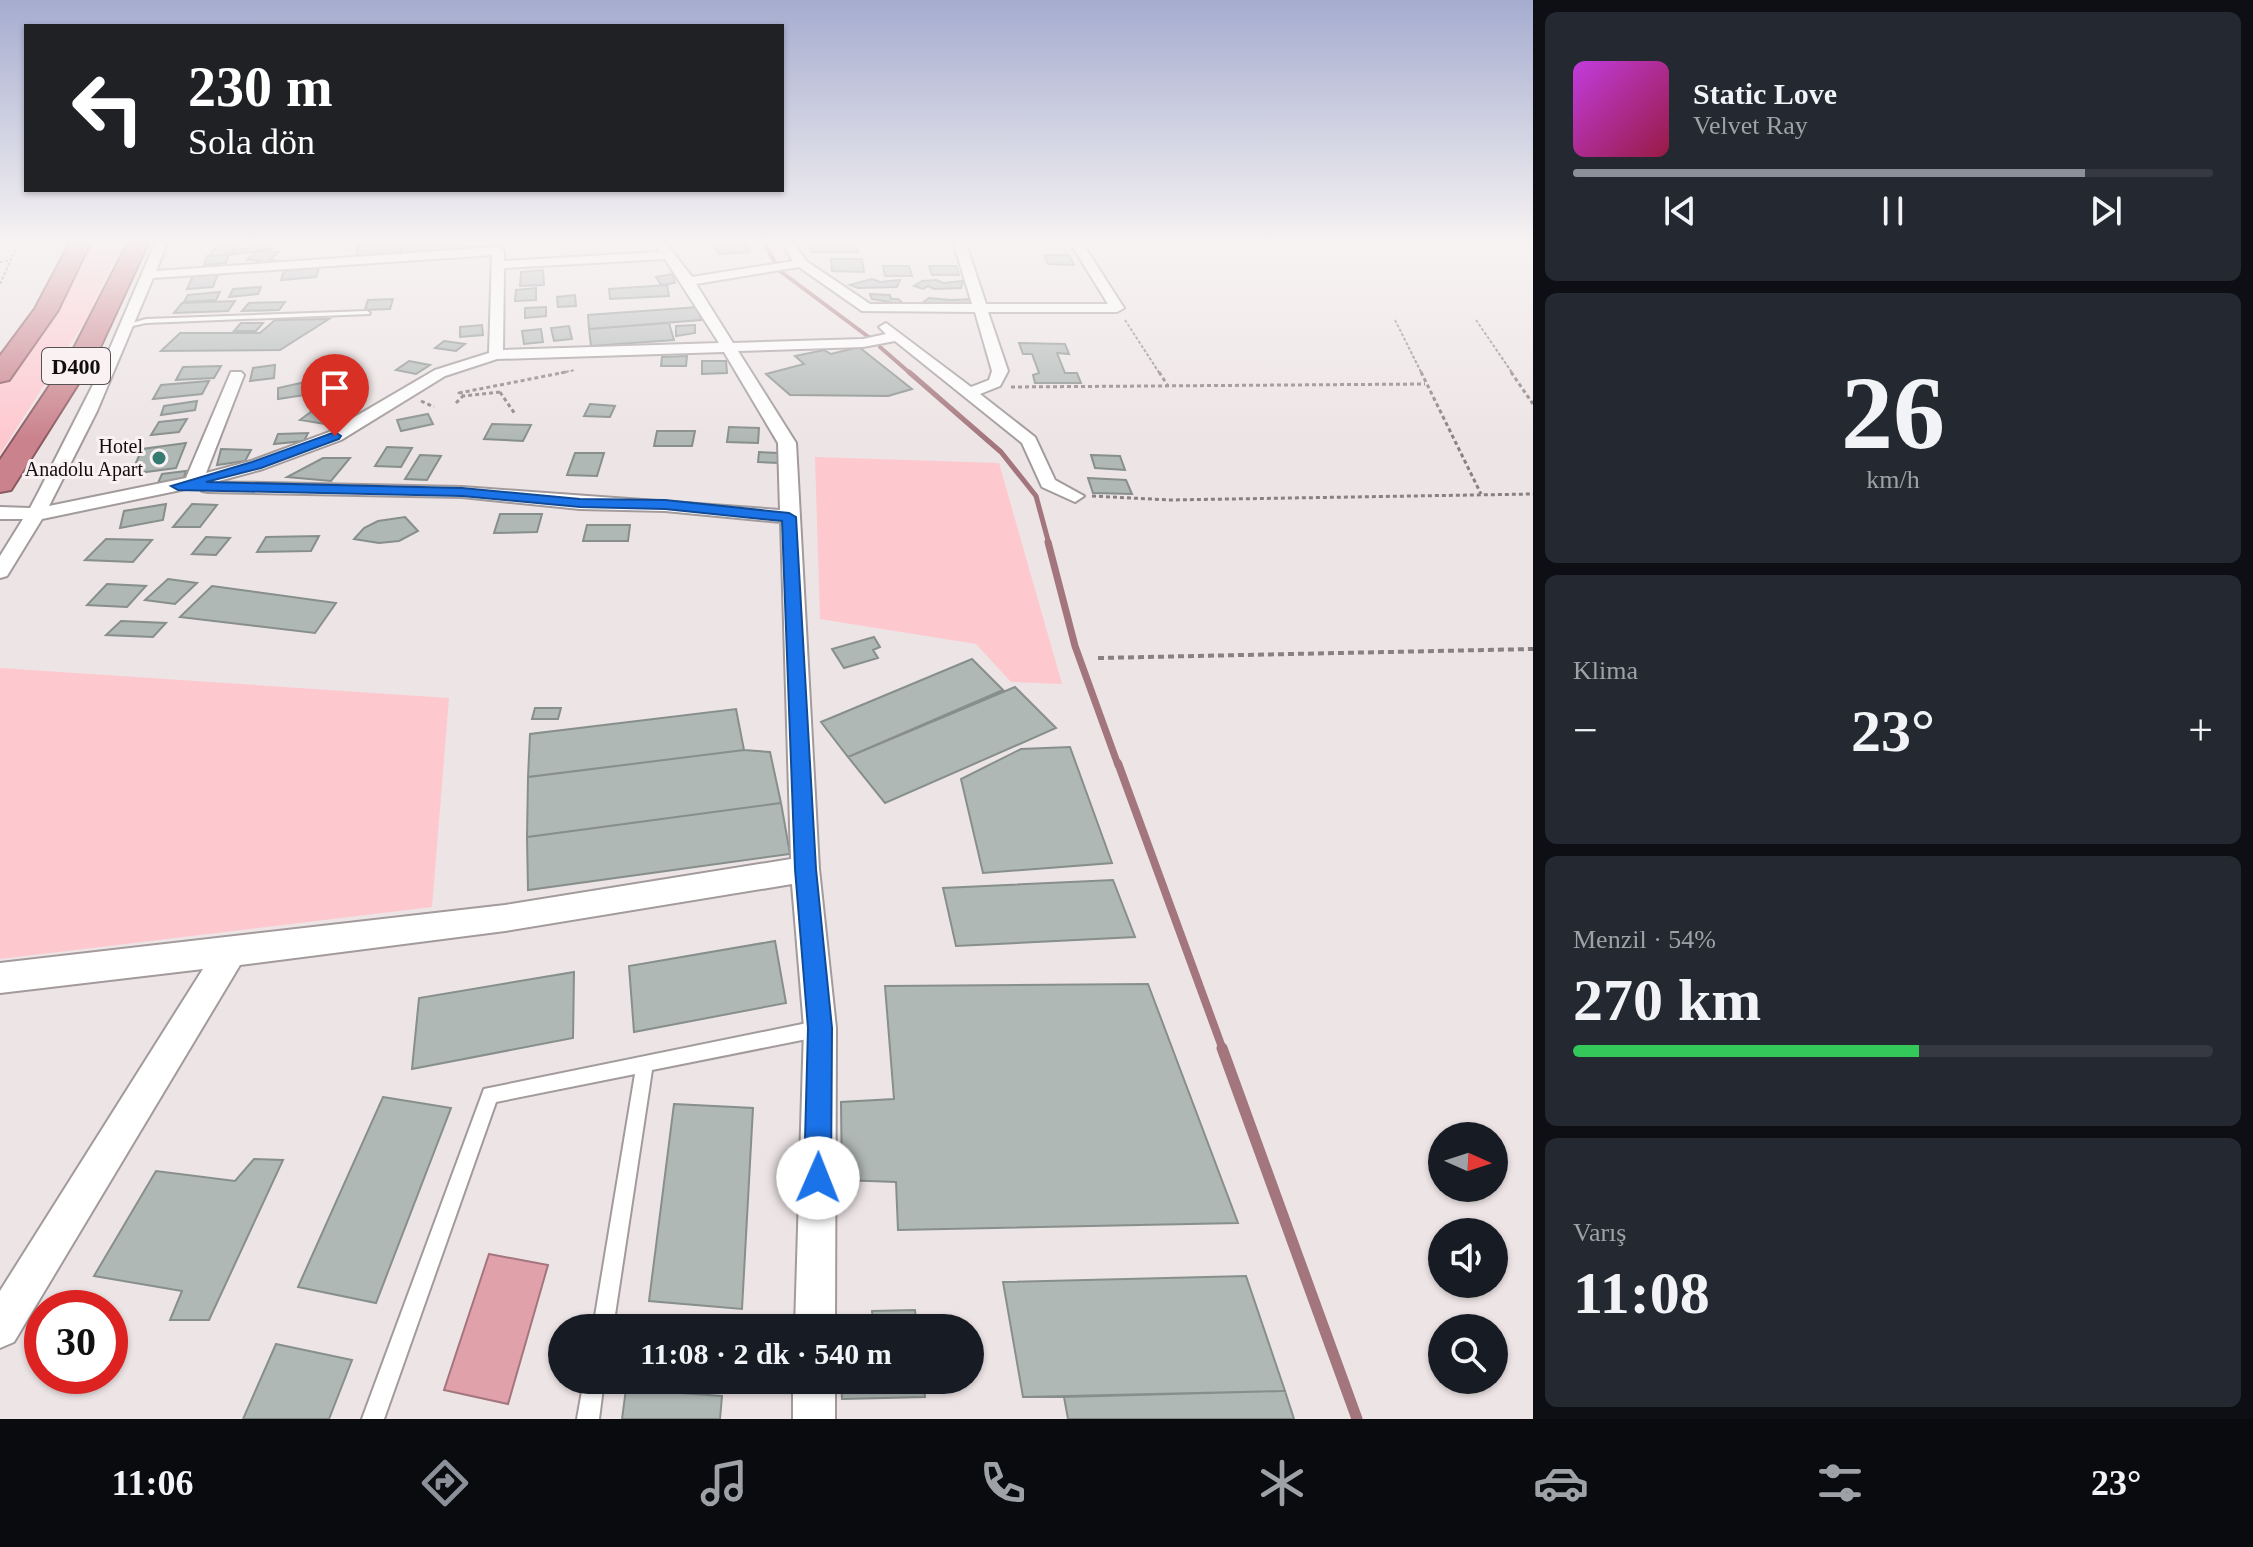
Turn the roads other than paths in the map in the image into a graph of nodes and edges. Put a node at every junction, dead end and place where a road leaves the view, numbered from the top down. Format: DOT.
graph roads {
  1 [pos="47,307"];
  2 [pos="107,307"];
  3 [pos="135,307"];
  4 [pos="497,307"];
  5 [pos="704,307"];
  6 [pos="1117,307"];
  7 [pos="867,308"];
  8 [pos="980,308"];
  9 [pos="367,313"];
  10 [pos="128,325"];
  11 [pos="890,339"];
  12 [pos="727,347"];
  13 [pos="496,355"];
  14 [pos="0,374"];
  15 [pos="236,375"];
  16 [pos="970,393"];
  17 [pos="0,483"];
  18 [pos="186,484"];
  19 [pos="1075,496"];
  20 [pos="0,513"];
  21 [pos="39,514"];
  22 [pos="789,517"];
  23 [pos="0,532"];
  24 [pos="0,572"];
  25 [pos="805,869"];
  26 [pos="231,952"];
  27 [pos="0,978"];
  28 [pos="820,1028"];
  29 [pos="645,1064"];
  30 [pos="605,1314"];
  31 [pos="815,1314"];
  32 [pos="0,1328"];
  33 [pos="592,1394"];
  34 [pos="814,1394"];
  35 [pos="373,1419"];
  36 [pos="588,1419"];
  37 [pos="814,1419"];
  1 -- 14 [label="highway, D400"];
  2 -- 17 [label="highway, D400"];
  3 -- 10 [label="street"];
  4 -- 13 [label="street"];
  5 -- 12 [label="street"];
  6 -- 8 [label="street"];
  7 -- 8 [label="street"];
  7 -- 11 [label="street"];
  8 -- 16 [label="street"];
  9 -- 10 [label="lane"];
  10 -- 21 [label="street"];
  11 -- 12 [label="street"];
  11 -- 16 [label="street"];
  12 -- 13 [label="street"];
  12 -- 22 [label="street"];
  13 -- 18 [label="street"];
  15 -- 18 [label="street"];
  16 -- 19 [label="street"];
  18 -- 21 [label="street"];
  18 -- 22 [label="street"];
  20 -- 21 [label="street"];
  21 -- 23 [label="street"];
  21 -- 24 [label="street"];
  22 -- 25 [label="street"];
  25 -- 26 [label="street"];
  25 -- 28 [label="street"];
  26 -- 27 [label="street"];
  26 -- 32 [label="street"];
  28 -- 29 [label="lane"];
  28 -- 31 [label="street"];
  29 -- 30 [label="lane"];
  29 -- 35 [label="lane"];
  33 -- 36 [label="lane"];
  34 -- 37 [label="street"];
}
